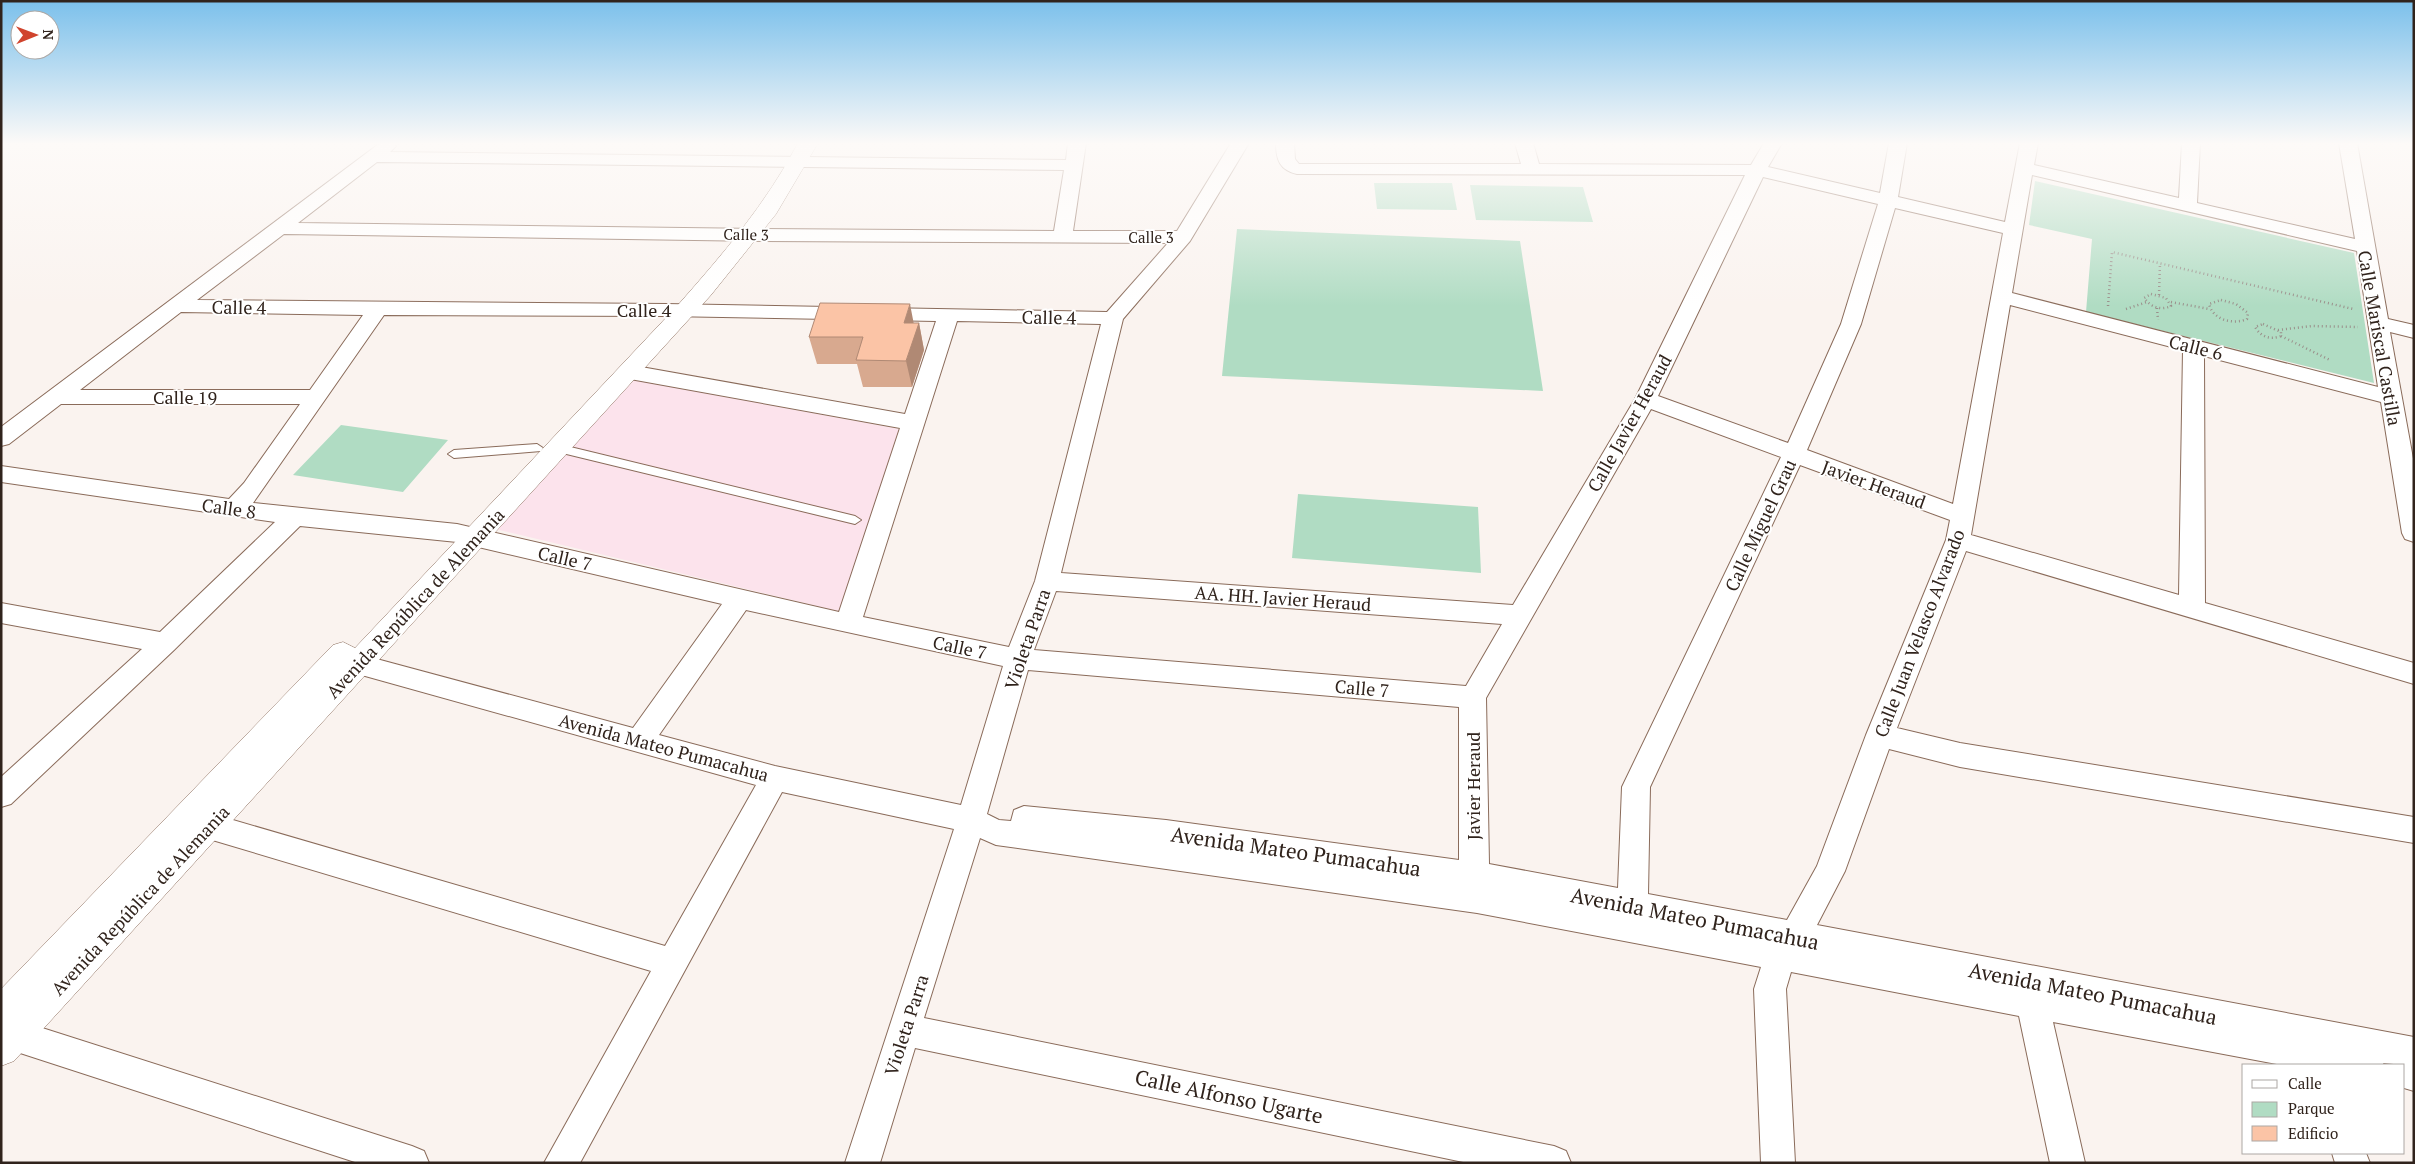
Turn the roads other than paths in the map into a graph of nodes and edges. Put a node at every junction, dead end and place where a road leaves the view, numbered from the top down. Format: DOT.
graph roads {
  1 [pos="319,197"];
  2 [pos="767,197"];
  3 [pos="1069,197"];
  4 [pos="1207,197"];
  5 [pos="1744,197"];
  6 [pos="1872,197"];
  7 [pos="1889,197"];
  8 [pos="2020,197"];
  9 [pos="2151,197"];
  10 [pos="2188,197"];
  11 [pos="2356,197"];
  12 [pos="1888,201"];
  13 [pos="2188,206"];
  14 [pos="278,228"];
  15 [pos="2014,230"];
  16 [pos="743,234"];
  17 [pos="1063,237"];
  18 [pos="1183,237"];
  19 [pos="2364,247"];
  20 [pos="2002,297"];
  21 [pos="175,306"];
  22 [pos="377,310"];
  23 [pos="676,310"];
  24 [pos="948,316"];
  25 [pos="1112,318"];
  26 [pos="2367,320"];
  27 [pos="2414,332"];
  28 [pos="2194,346"];
  29 [pos="630,372"];
  30 [pos="2389,396"];
  31 [pos="314,397"];
  32 [pos="55,398"];
  33 [pos="1646,399"];
  34 [pos="913,423"];
  35 [pos="1,439"];
  36 [pos="548,448"];
  37 [pos="454,454"];
  38 [pos="1794,454"];
  39 [pos="1,474"];
  40 [pos="235,508"];
  41 [pos="295,517"];
  42 [pos="856,520"];
  43 [pos="1960,528"];
  44 [pos="2414,533"];
  45 [pos="467,535"];
  46 [pos="1048,581"];
  47 [pos="740,599"];
  48 [pos="2192,609"];
  49 [pos="1,613"];
  50 [pos="1518,616"];
  51 [pos="848,624"];
  52 [pos="165,643"];
  53 [pos="1018,659"];
  54 [pos="358,664"];
  55 [pos="2414,674"];
  56 [pos="1473,697"];
  57 [pos="1880,735"];
  58 [pos="639,741"];
  59 [pos="775,778"];
  60 [pos="4,791"];
  61 [pos="971,820"];
  62 [pos="209,826"];
  63 [pos="2414,830"];
  64 [pos="1474,875"];
  65 [pos="1633,905"];
  66 [pos="1787,947"];
  67 [pos="673,963"];
  68 [pos="2035,1013"];
  69 [pos="904,1030"];
  70 [pos="5,1032"];
  71 [pos="2414,1053"];
  72 [pos="2316,1060"];
  73 [pos="2357,1064"];
  74 [pos="412,1163"];
  75 [pos="561,1163"];
  76 [pos="862,1163"];
  77 [pos="1554,1163"];
  78 [pos="1778,1163"];
  79 [pos="2068,1163"];
  1 -- 14 [label="street"];
  2 -- 16 [label="street, Avenida República de Alemania"];
  3 -- 17 [label="street"];
  4 -- 18 [label="street, Violeta Parra"];
  5 -- 33 [label="street, Calle Javier Heraud"];
  6 -- 12 [label="street"];
  7 -- 12 [label="street, Calle Miguel Grau"];
  8 -- 15 [label="street, Calle Juan Velasco Alvarado"];
  9 -- 13 [label="street"];
  10 -- 13 [label="street"];
  11 -- 19 [label="street, Calle Mariscal Castilla"];
  12 -- 15 [label="street"];
  12 -- 38 [label="street, Calle Miguel Grau"];
  13 -- 19 [label="street"];
  14 -- 16 [label="street, Calle 3"];
  14 -- 21 [label="street"];
  15 -- 20 [label="street, Calle Juan Velasco Alvarado"];
  16 -- 17 [label="street, Calle 3"];
  16 -- 23 [label="street, Avenida República de Alemania"];
  17 -- 18 [label="street, Calle 3"];
  18 -- 25 [label="street, Violeta Parra"];
  19 -- 26 [label="street, Calle Mariscal Castilla"];
  20 -- 28 [label="street, Calle 6"];
  20 -- 43 [label="street, Calle Juan Velasco Alvarado"];
  21 -- 22 [label="street, Calle 4"];
  21 -- 32 [label="street"];
  22 -- 23 [label="street, Calle 4"];
  22 -- 31 [label="street"];
  23 -- 24 [label="street, Calle 4"];
  23 -- 29 [label="street, Avenida República de Alemania"];
  23 -- 36 [label="street, Avenida República de Alemania"];
  24 -- 25 [label="street, Calle 4"];
  24 -- 34 [label="street"];
  25 -- 46 [label="street, Violeta Parra"];
  26 -- 27 [label="street"];
  26 -- 30 [label="street, Calle Mariscal Castilla"];
  28 -- 30 [label="street, Calle 6"];
  28 -- 48 [label="street"];
  29 -- 34 [label="street"];
  29 -- 36 [label="street, Avenida República de Alemania"];
  30 -- 44 [label="street, Calle Mariscal Castilla"];
  31 -- 32 [label="street, Calle 19"];
  31 -- 40 [label="street"];
  32 -- 35 [label="street"];
  33 -- 38 [label="street, Javier Heraud"];
  33 -- 50 [label="street, Calle Javier Heraud"];
  34 -- 51 [label="street"];
  36 -- 37 [label="lane"];
  36 -- 42 [label="lane"];
  36 -- 45 [label="street, Avenida República de Alemania"];
  38 -- 43 [label="street, Javier Heraud"];
  38 -- 65 [label="street, Calle Miguel Grau"];
  39 -- 40 [label="street, Calle 8"];
  40 -- 41 [label="street, Calle 8"];
  41 -- 45 [label="street, Calle 8"];
  41 -- 52 [label="street"];
  43 -- 48 [label="street, Javier Heraud"];
  43 -- 57 [label="street, Calle Juan Velasco Alvarado"];
  45 -- 47 [label="street, Calle 7"];
  45 -- 54 [label="street, Avenida República de Alemania"];
  45 -- 70 [label="street, Avenida República de Alemania"];
  46 -- 50 [label="street, AA. HH. Javier Heraud"];
  46 -- 53 [label="street, Violeta Parra"];
  47 -- 51 [label="street, Calle 7"];
  47 -- 58 [label="street"];
  48 -- 55 [label="street, Javier Heraud"];
  49 -- 52 [label="street"];
  50 -- 56 [label="street, Calle Javier Heraud"];
  51 -- 53 [label="street, Calle 7"];
  52 -- 60 [label="street"];
  53 -- 56 [label="street, Calle 7"];
  53 -- 61 [label="street, Violeta Parra"];
  54 -- 58 [label="street, Avenida Mateo Pumacahua"];
  54 -- 62 [label="street, Avenida República de Alemania"];
  56 -- 64 [label="street, Javier Heraud"];
  57 -- 63 [label="street"];
  57 -- 66 [label="street, Calle Juan Velasco Alvarado"];
  58 -- 59 [label="street, Avenida Mateo Pumacahua"];
  59 -- 61 [label="street, Avenida Mateo Pumacahua"];
  59 -- 67 [label="street"];
  61 -- 64 [label="street, Avenida Mateo Pumacahua"];
  61 -- 66 [label="street, Avenida Mateo Pumacahua"];
  61 -- 69 [label="street, Violeta Parra"];
  62 -- 67 [label="street"];
  62 -- 70 [label="street, Avenida República de Alemania"];
  64 -- 65 [label="street, Avenida Mateo Pumacahua"];
  65 -- 66 [label="street, Avenida Mateo Pumacahua"];
  66 -- 68 [label="street, Avenida Mateo Pumacahua"];
  66 -- 71 [label="street, Avenida Mateo Pumacahua"];
  66 -- 78 [label="street"];
  67 -- 75 [label="street"];
  68 -- 72 [label="street, Avenida Mateo Pumacahua"];
  68 -- 79 [label="street"];
  69 -- 76 [label="street, Violeta Parra"];
  69 -- 77 [label="street, Calle Alfonso Ugarte"];
  70 -- 74 [label="street"];
  72 -- 73 [label="street, Avenida Mateo Pumacahua"];
}
